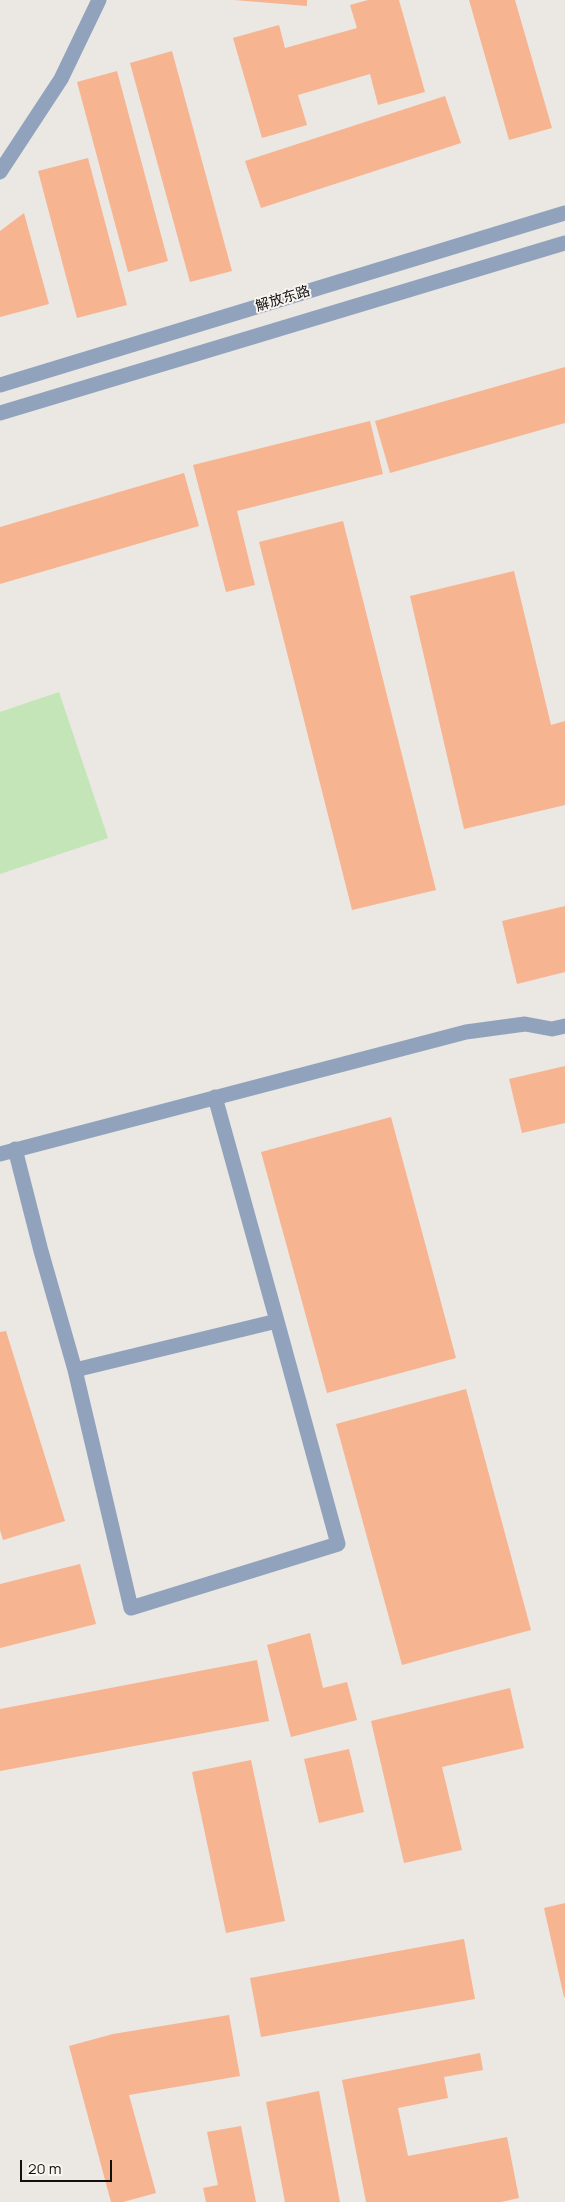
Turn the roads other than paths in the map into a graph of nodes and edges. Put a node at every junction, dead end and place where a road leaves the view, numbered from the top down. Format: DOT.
graph roads {
  1 [pos="99,0"];
  2 [pos="0,172"];
  3 [pos="565,214"];
  4 [pos="565,243"];
  5 [pos="0,385"];
  6 [pos="0,413"];
  7 [pos="565,1026"];
  8 [pos="215,1097"];
  9 [pos="15,1149"];
  10 [pos="0,1154"];
  11 [pos="277,1321"];
  12 [pos="75,1370"];
  1 -- 2 [label="street"];
  3 -- 5 [label="street, 解放东路"];
  4 -- 6 [label="street, 解放东路"];
  7 -- 8 [label="street"];
  8 -- 9 [label="street"];
  8 -- 11 [label="street"];
  9 -- 10 [label="street"];
  9 -- 12 [label="street"];
  11 -- 12 [label="street"];
  11 -- 12 [label="street"];
}
